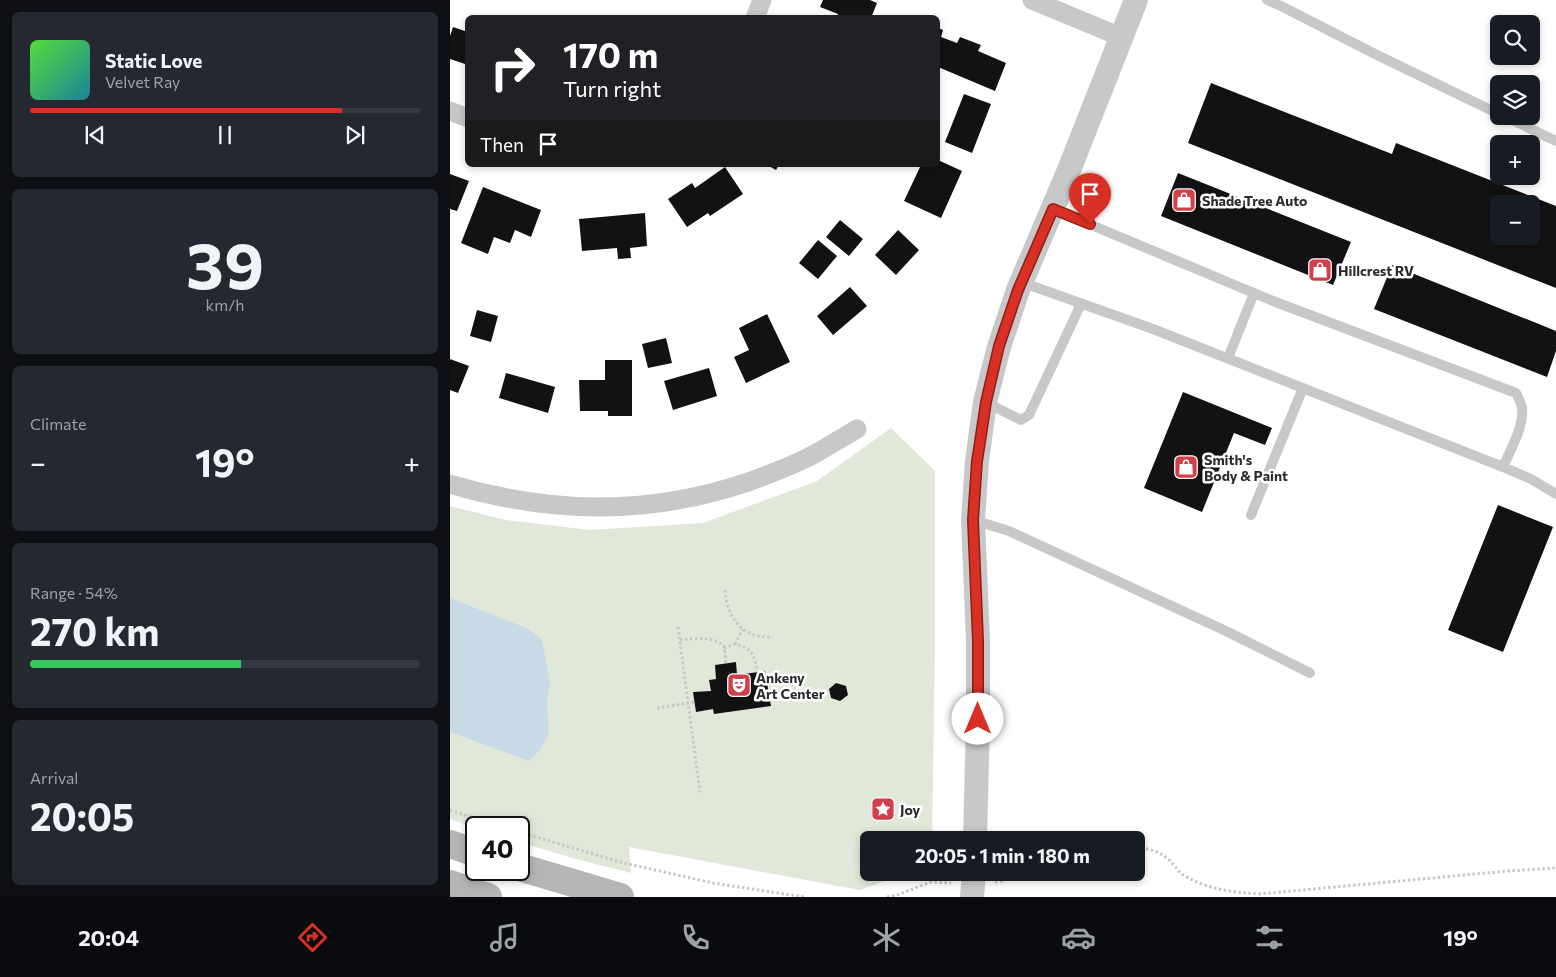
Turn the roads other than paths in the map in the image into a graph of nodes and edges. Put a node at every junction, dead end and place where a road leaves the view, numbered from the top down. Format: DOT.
graph roads {
  1 [pos="762,0"];
  2 [pos="1032,0"];
  3 [pos="1136,0"];
  4 [pos="1267,0"];
  5 [pos="756,15"];
  6 [pos="1121,37"];
  7 [pos="1490,110"];
  8 [pos="450,111"];
  9 [pos="465,117"];
  10 [pos="1523,125"];
  11 [pos="1556,141"];
  12 [pos="1053,209"];
  13 [pos="1021,282"];
  14 [pos="1254,293"];
  15 [pos="1081,304"];
  16 [pos="1228,358"];
  17 [pos="1303,388"];
  18 [pos="986,402"];
  19 [pos="857,429"];
  20 [pos="1503,468"];
  21 [pos="450,484"];
  22 [pos="1556,494"];
  23 [pos="1250,516"];
  24 [pos="973,520"];
  25 [pos="1310,673"];
  26 [pos="975,831"];
  27 [pos="450,844"];
  28 [pos="465,849"];
  29 [pos="530,870"];
  30 [pos="450,884"];
  31 [pos="488,897"];
  32 [pos="620,897"];
  1 -- 5 [label="street"];
  2 -- 6 [label="street"];
  3 -- 6 [label="street"];
  4 -- 7 [label="lane"];
  6 -- 12 [label="street"];
  8 -- 9 [label="street"];
  10 -- 11 [label="lane"];
  12 -- 13 [label="street"];
  12 -- 14 [label="lane"];
  13 -- 15 [label="lane"];
  13 -- 18 [label="street"];
  14 -- 16 [label="lane"];
  14 -- 20 [label="lane"];
  15 -- 16 [label="lane"];
  15 -- 18 [label="lane"];
  16 -- 17 [label="lane"];
  17 -- 20 [label="lane"];
  17 -- 23 [label="lane"];
  18 -- 24 [label="street"];
  19 -- 21 [label="street"];
  20 -- 22 [label="lane"];
  24 -- 25 [label="lane"];
  24 -- 26 [label="street"];
  27 -- 28 [label="main road"];
  29 -- 32 [label="main road"];
  30 -- 31 [label="main road"];
}
